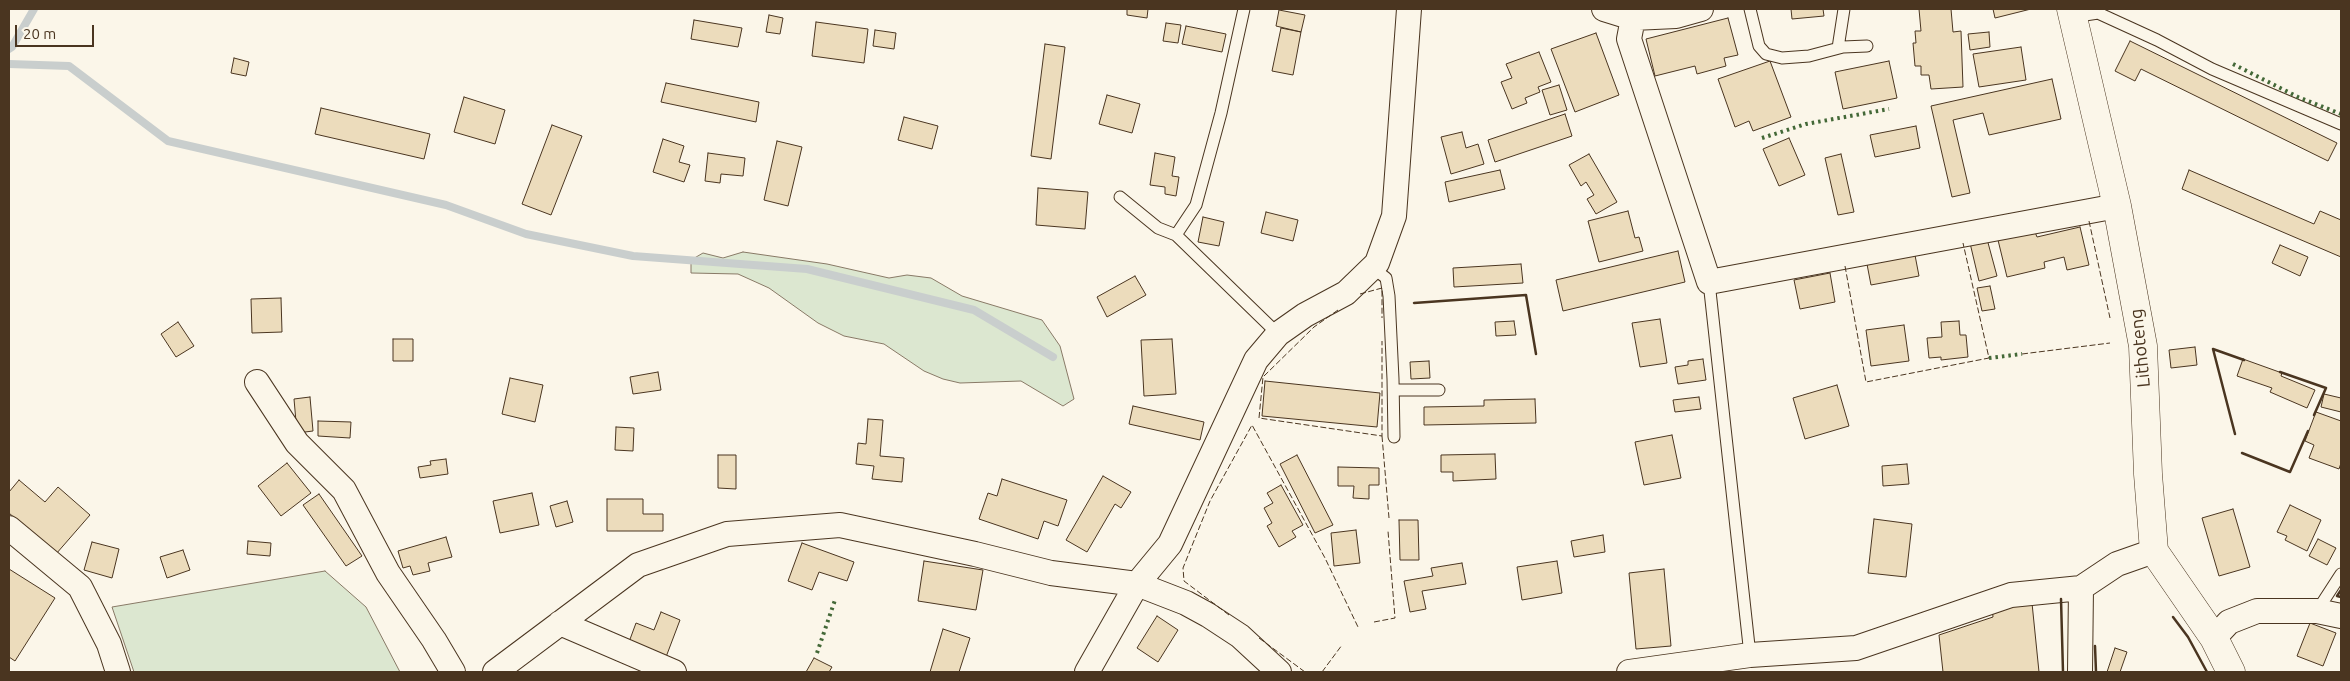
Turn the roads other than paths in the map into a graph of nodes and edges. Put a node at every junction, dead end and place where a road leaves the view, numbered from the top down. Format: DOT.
graph roads {
  1 [pos="1244,9"];
  2 [pos="1409,9"];
  3 [pos="1604,9"];
  4 [pos="1701,9"];
  5 [pos="1750,9"];
  6 [pos="1844,9"];
  7 [pos="2071,13"];
  8 [pos="1633,18"];
  9 [pos="1867,46"];
  10 [pos="1838,48"];
  11 [pos="2341,124"];
  12 [pos="1120,197"];
  13 [pos="2118,206"];
  14 [pos="1176,235"];
  15 [pos="1373,268"];
  16 [pos="1708,282"];
  17 [pos="1278,334"];
  18 [pos="257,382"];
  19 [pos="1394,390"];
  20 [pos="1439,390"];
  21 [pos="1394,437"];
  22 [pos="9,528"];
  23 [pos="2154,551"];
  24 [pos="2341,574"];
  25 [pos="1137,584"];
  26 [pos="2081,588"];
  27 [pos="2317,611"];
  28 [pos="2341,616"];
  29 [pos="560,623"];
  30 [pos="2214,638"];
  31 [pos="1750,655"];
  32 [pos="1656,670"];
  33 [pos="118,672"];
  34 [pos="453,672"];
  35 [pos="495,672"];
  36 [pos="674,672"];
  37 [pos="1087,672"];
  38 [pos="1279,672"];
  39 [pos="1629,672"];
  40 [pos="2080,672"];
  41 [pos="2231,672"];
  1 -- 14 [label="lane"];
  2 -- 15 [label="street"];
  3 -- 8 [label="street"];
  4 -- 8 [label="street"];
  5 -- 10 [label="lane"];
  6 -- 10 [label="lane"];
  7 -- 11 [label="lane"];
  7 -- 13 [label="main road, Lithoteng"];
  8 -- 16 [label="street"];
  9 -- 10 [label="lane"];
  12 -- 14 [label="lane"];
  13 -- 16 [label="street"];
  13 -- 23 [label="main road, Lithoteng"];
  14 -- 17 [label="lane"];
  15 -- 17 [label="street"];
  15 -- 19 [label="lane"];
  16 -- 31 [label="lane"];
  17 -- 25 [label="street"];
  18 -- 34 [label="street"];
  19 -- 20 [label="lane"];
  19 -- 21 [label="lane"];
  22 -- 33 [label="street"];
  23 -- 26 [label="street"];
  23 -- 30 [label="main road"];
  24 -- 27 [label="lane"];
  25 -- 29 [label="street"];
  25 -- 37 [label="street"];
  25 -- 38 [label="street"];
  26 -- 31 [label="street"];
  26 -- 40 [label="street"];
  27 -- 28 [label="street"];
  27 -- 30 [label="street"];
  29 -- 35 [label="street"];
  29 -- 36 [label="street"];
  30 -- 41 [label="main road"];
  31 -- 32 [label="street"];
  32 -- 39 [label="street"];
}
